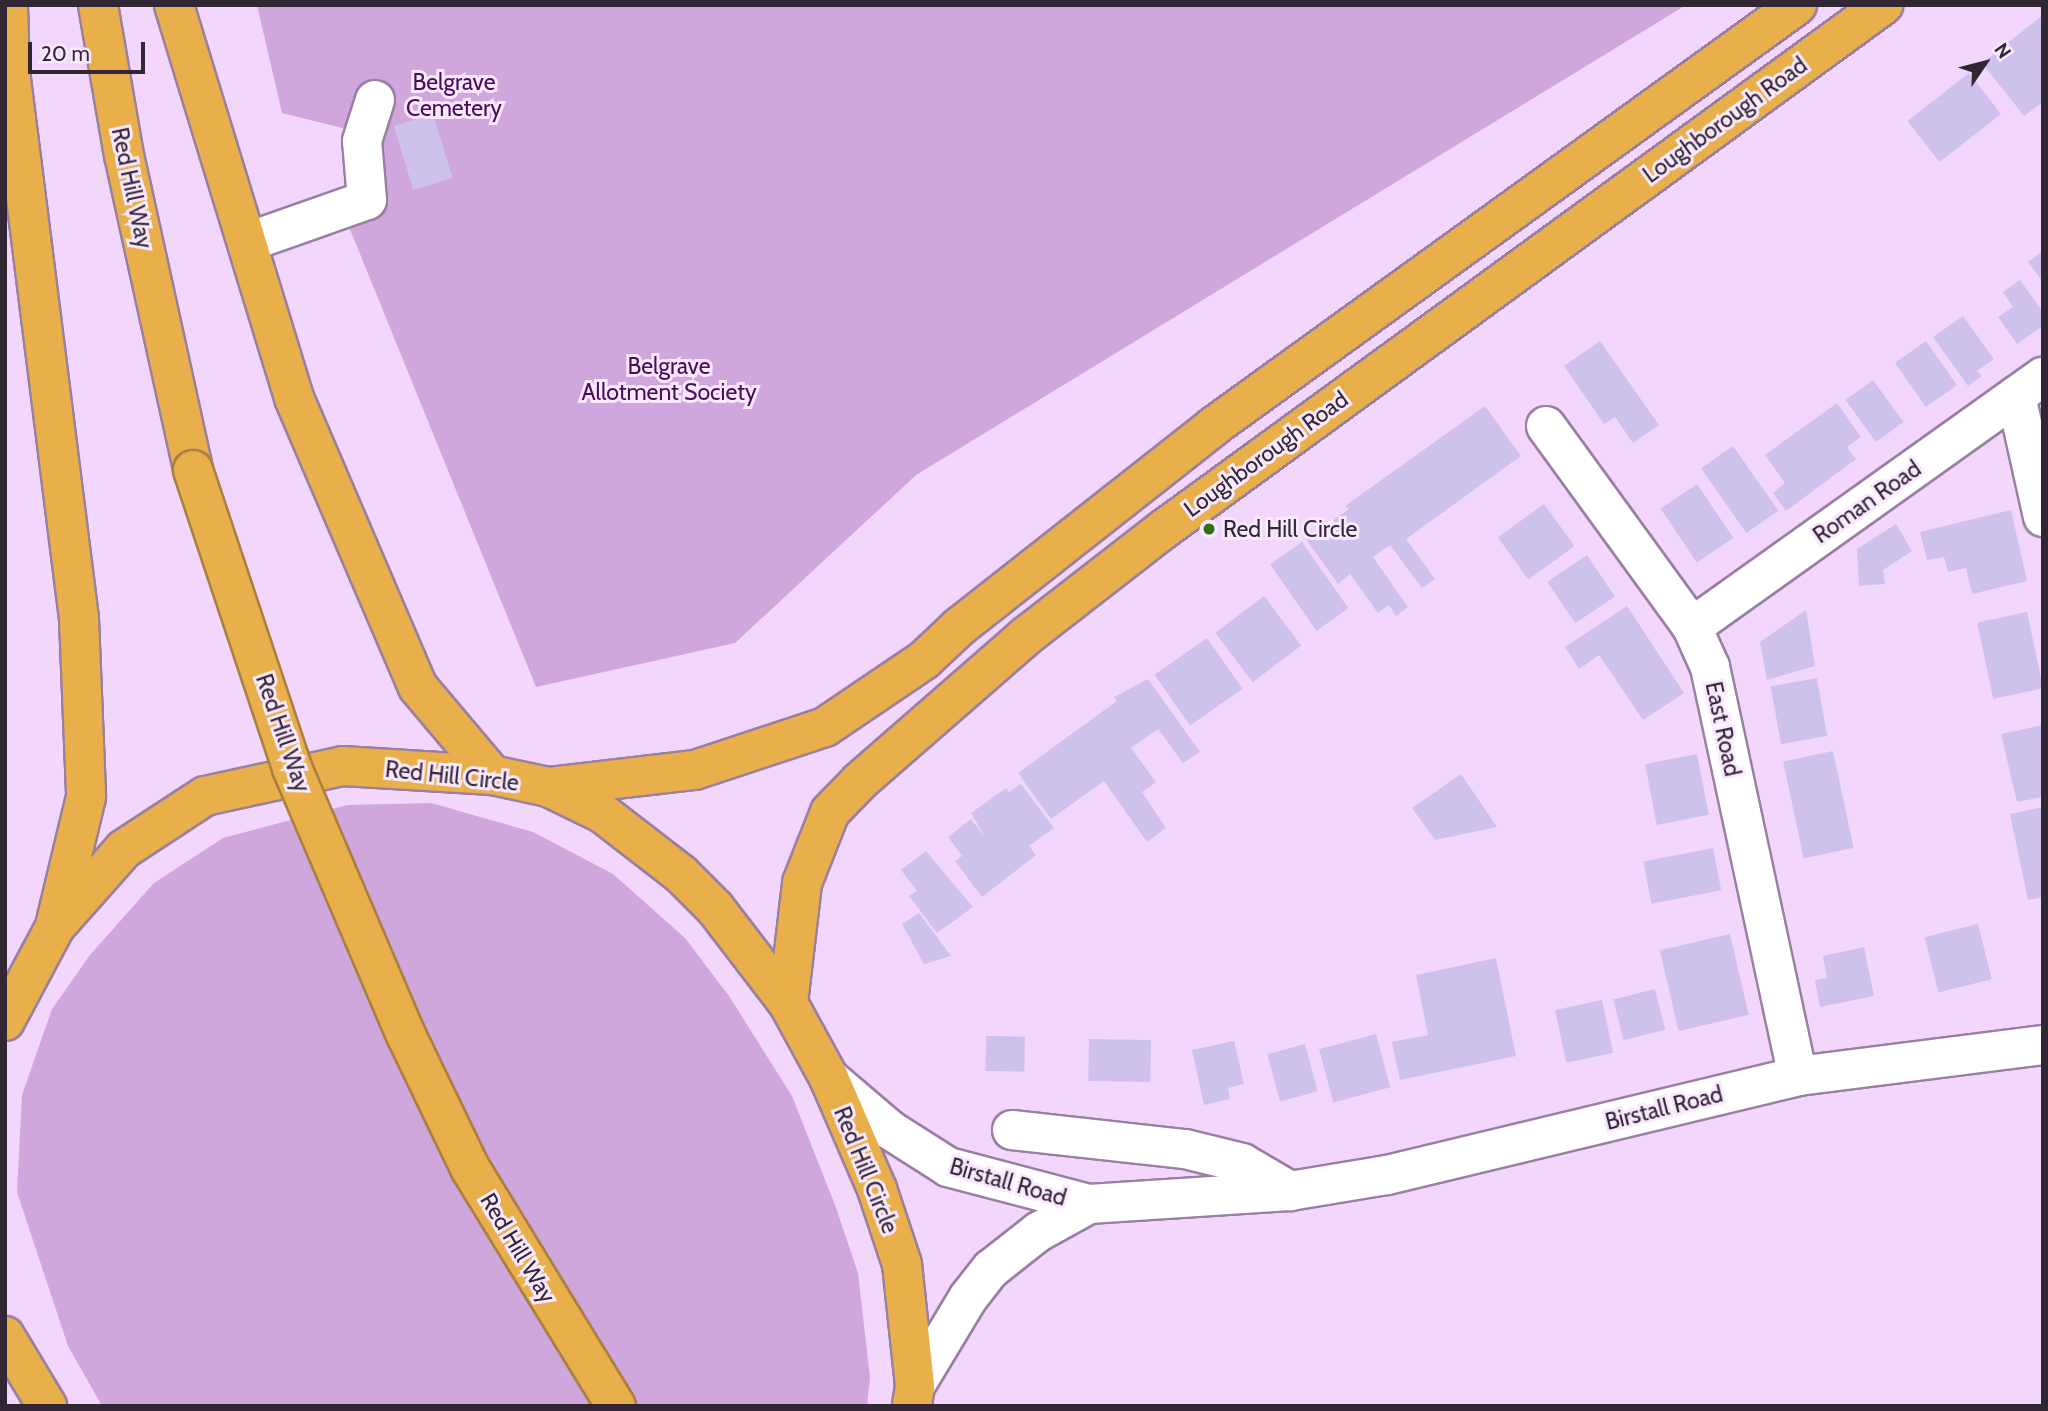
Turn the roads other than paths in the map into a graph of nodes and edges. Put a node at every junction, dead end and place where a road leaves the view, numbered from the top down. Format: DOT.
graph roads {
  1 [pos="8,5"];
  2 [pos="98,5"];
  3 [pos="174,5"];
  4 [pos="1797,5"];
  5 [pos="1883,5"];
  6 [pos="374,100"];
  7 [pos="248,242"];
  8 [pos="2029,387"];
  9 [pos="1546,426"];
  10 [pos="2043,517"];
  11 [pos="1692,627"];
  12 [pos="492,775"];
  13 [pos="548,787"];
  14 [pos="55,927"];
  15 [pos="788,1003"];
  16 [pos="5,1021"];
  17 [pos="2043,1045"];
  18 [pos="1798,1076"];
  19 [pos="829,1078"];
  20 [pos="1012,1130"];
  21 [pos="1290,1191"];
  22 [pos="1089,1204"];
  23 [pos="5,1336"];
  24 [pos="913,1396"];
  25 [pos="47,1406"];
  26 [pos="616,1406"];
  1 -- 14 [label="highway"];
  2 -- 26 [label="highway, Red Hill Way, bridge"];
  3 -- 7 [label="highway"];
  4 -- 13 [label="highway"];
  5 -- 15 [label="highway, Loughborough Road"];
  6 -- 7 [label="street"];
  7 -- 12 [label="highway"];
  8 -- 10 [label="street"];
  8 -- 11 [label="street, Roman Road"];
  9 -- 11 [label="street, East Road"];
  11 -- 18 [label="street, East Road"];
  12 -- 13 [label="highway, Red Hill Circle"];
  12 -- 14 [label="highway, Red Hill Circle"];
  13 -- 15 [label="highway, Red Hill Circle"];
  14 -- 16 [label="highway, Red Hill Circle"];
  15 -- 19 [label="highway, Red Hill Circle"];
  17 -- 18 [label="street, Birstall Road"];
  18 -- 21 [label="street, Birstall Road"];
  19 -- 22 [label="street, Birstall Road"];
  19 -- 24 [label="highway, Red Hill Circle"];
  20 -- 21 [label="street"];
  21 -- 22 [label="street, Birstall Road"];
  22 -- 24 [label="street, Birstall Road"];
  23 -- 25 [label="highway"];
}
